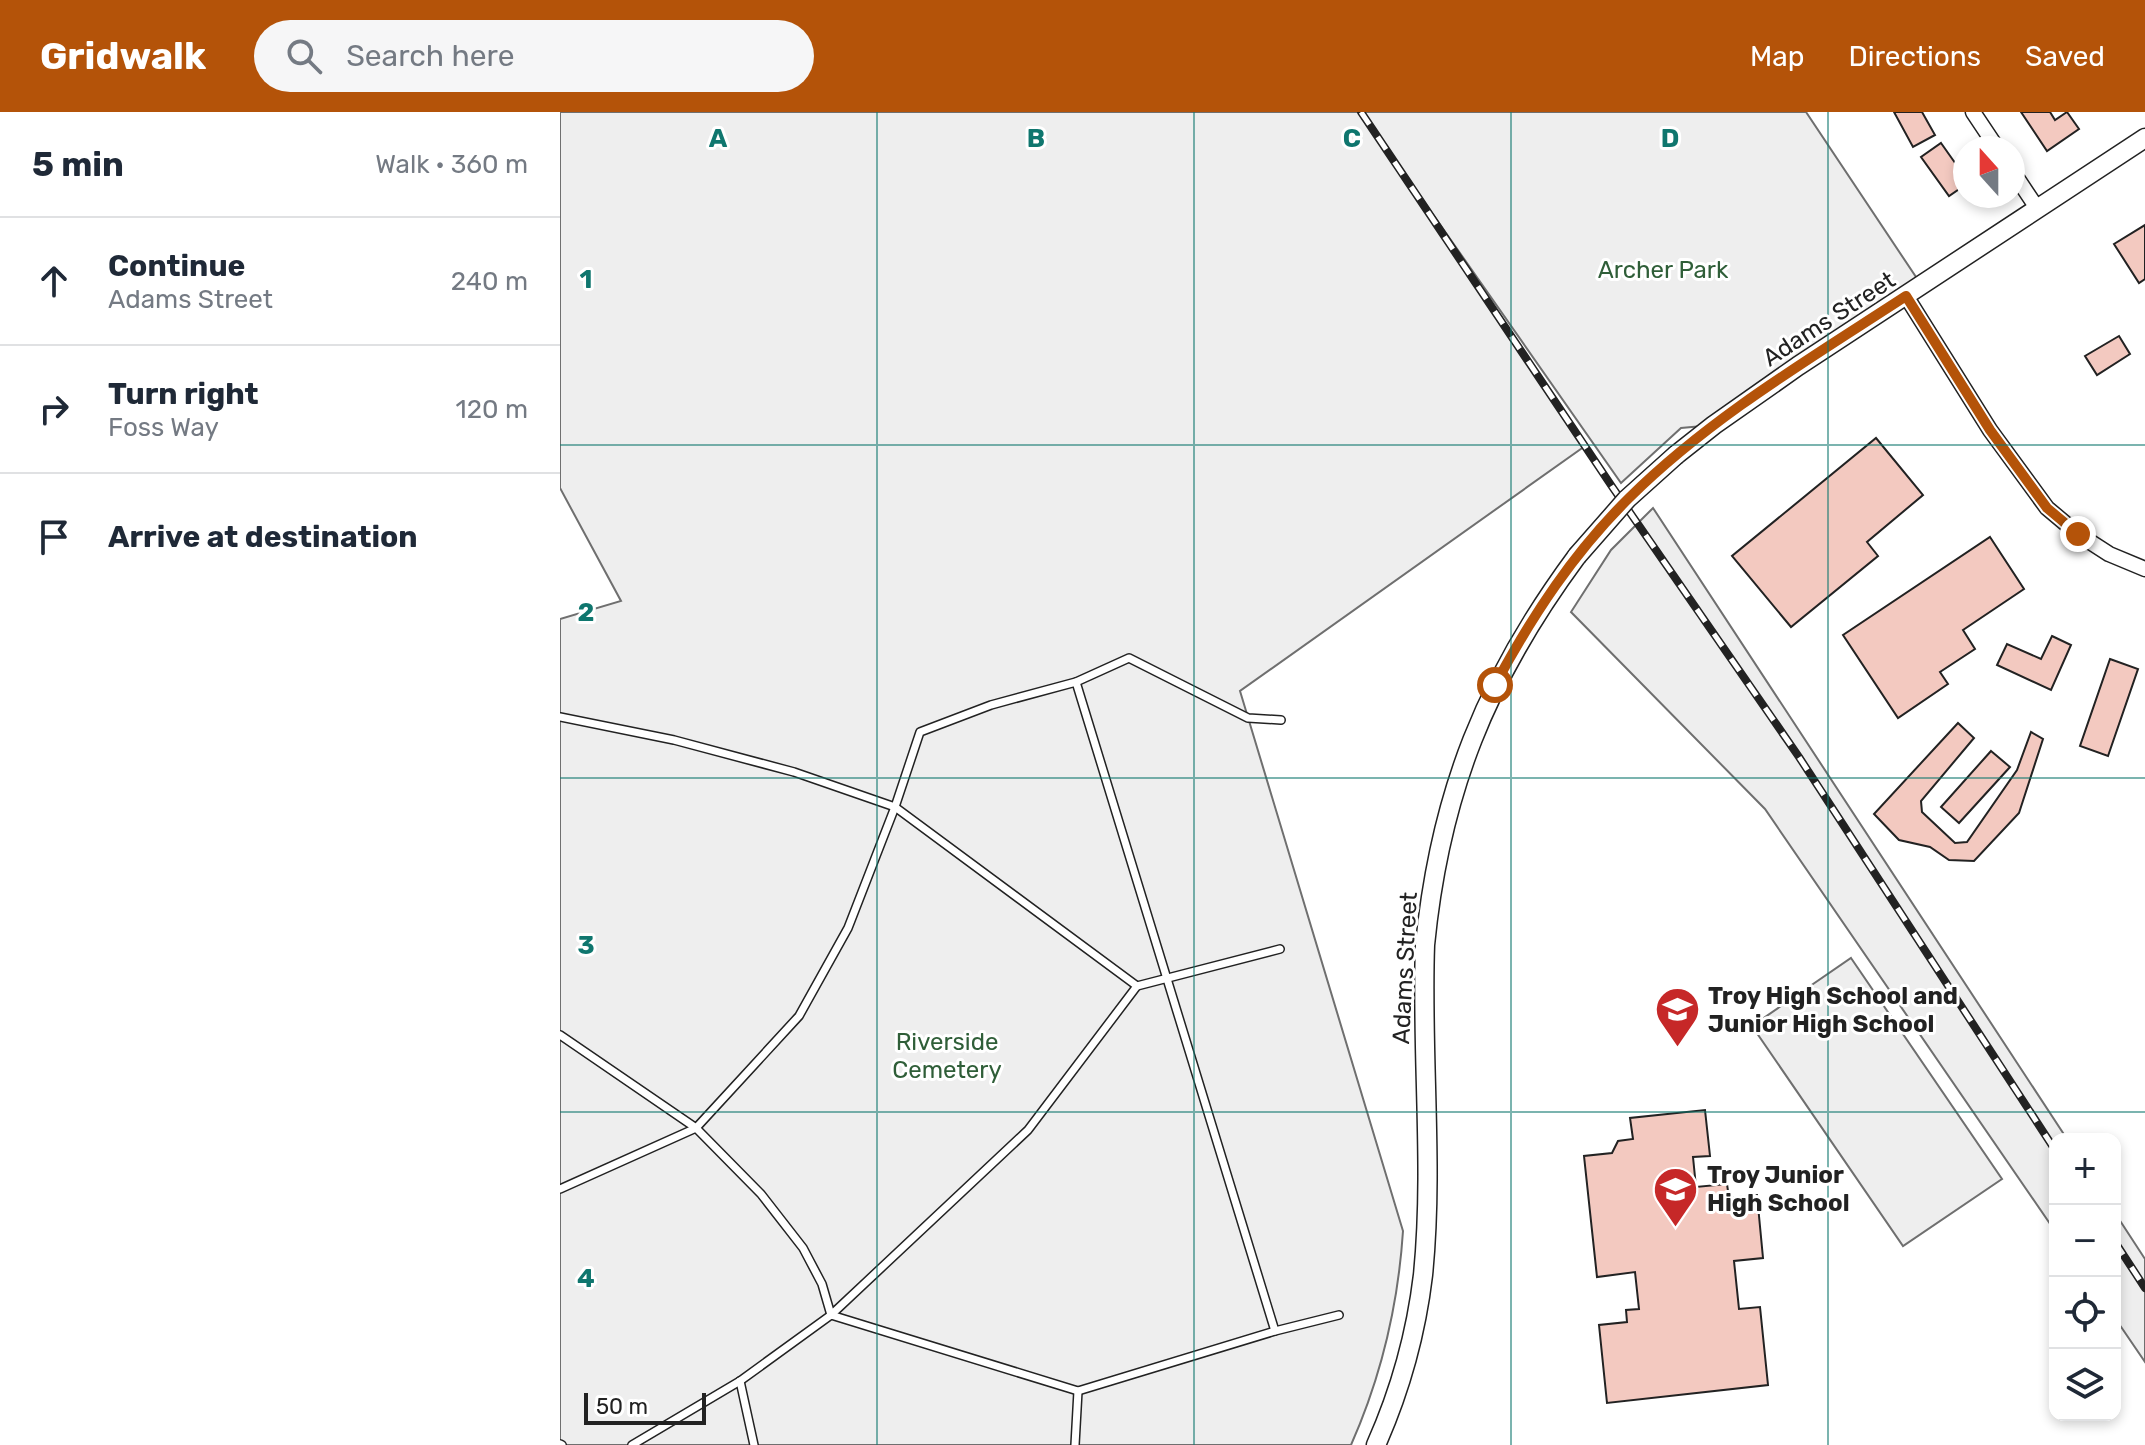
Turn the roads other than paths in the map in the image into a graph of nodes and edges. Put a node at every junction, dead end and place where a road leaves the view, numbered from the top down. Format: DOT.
graph roads {
  1 [pos="1973,112"];
  2 [pos="1989,136"];
  3 [pos="2145,138"];
  4 [pos="2025,190"];
  5 [pos="2037,208"];
  6 [pos="1906,296"];
  7 [pos="2145,569"];
  8 [pos="1076,682"];
  9 [pos="560,717"];
  10 [pos="1281,720"];
  11 [pos="895,807"];
  12 [pos="1280,949"];
  13 [pos="1166,977"];
  14 [pos="1137,986"];
  15 [pos="560,1035"];
  16 [pos="696,1128"];
  17 [pos="560,1189"];
  18 [pos="831,1315"];
  19 [pos="1339,1315"];
  20 [pos="1275,1331"];
  21 [pos="740,1381"];
  22 [pos="1078,1391"];
  23 [pos="632,1445"];
  24 [pos="754,1445"];
  25 [pos="1075,1445"];
  26 [pos="1376,1445"];
  1 -- 2 [label="street"];
  3 -- 5 [label="street, Adams Street"];
  4 -- 5 [label="street"];
  5 -- 6 [label="street, Adams Street"];
  6 -- 7 [label="street"];
  6 -- 26 [label="street, Adams Street, bridge"];
  8 -- 10 [label="lane"];
  8 -- 11 [label="lane"];
  8 -- 13 [label="lane"];
  9 -- 11 [label="lane"];
  11 -- 14 [label="lane"];
  11 -- 16 [label="lane"];
  12 -- 13 [label="lane"];
  13 -- 14 [label="lane"];
  13 -- 20 [label="lane"];
  14 -- 18 [label="lane"];
  15 -- 16 [label="lane"];
  16 -- 17 [label="lane"];
  16 -- 18 [label="lane"];
  18 -- 21 [label="lane"];
  18 -- 22 [label="lane"];
  19 -- 20 [label="lane"];
  20 -- 22 [label="lane"];
  21 -- 23 [label="lane"];
  21 -- 24 [label="lane"];
  22 -- 25 [label="lane"];
}
